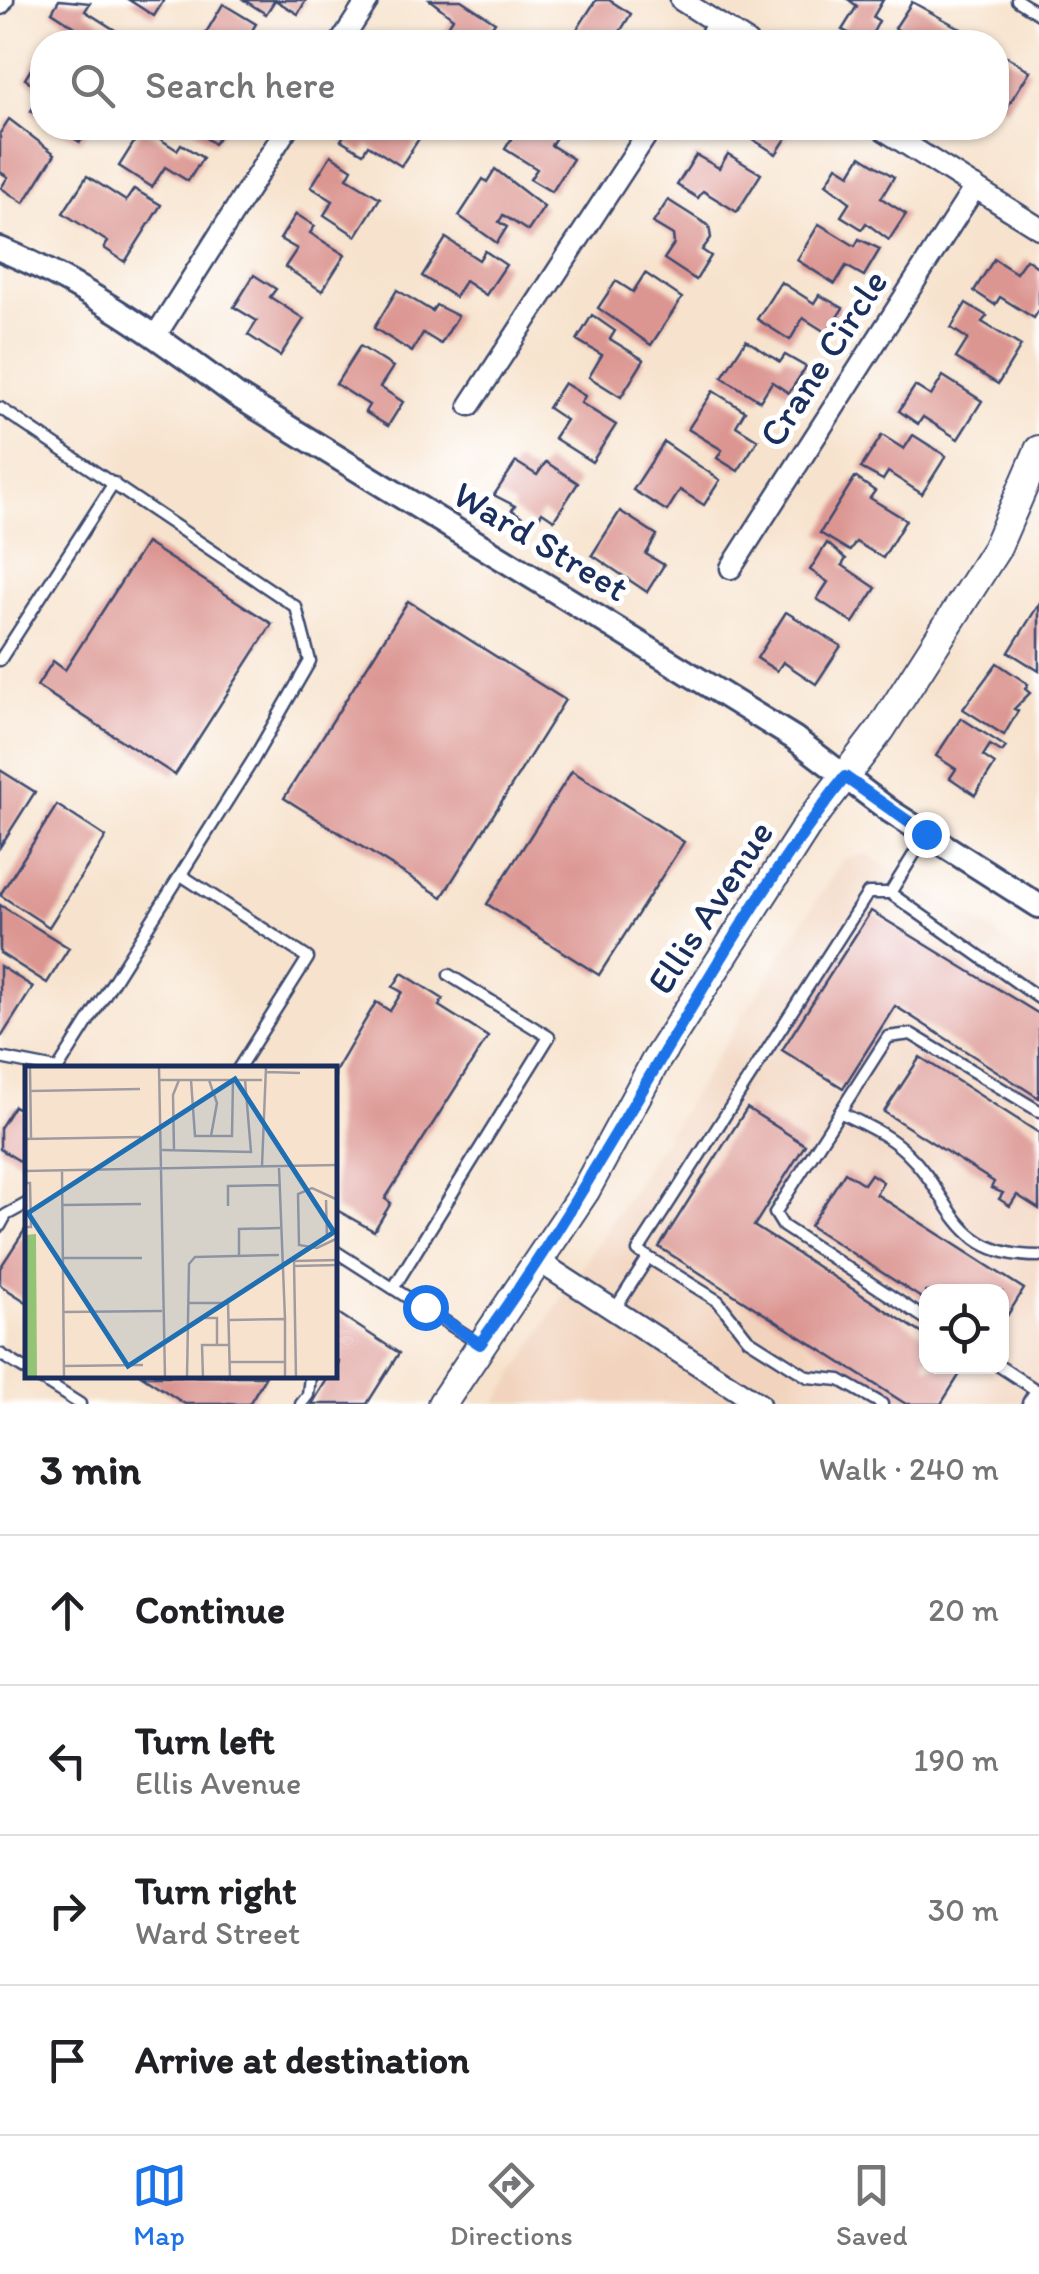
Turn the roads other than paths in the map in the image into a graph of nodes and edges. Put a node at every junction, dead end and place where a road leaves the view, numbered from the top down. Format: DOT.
graph roads {
  1 [pos="368,0"];
  2 [pos="680,0"];
  3 [pos="1017,0"];
  4 [pos="1039,14"];
  5 [pos="718,24"];
  6 [pos="349,30"];
  7 [pos="714,30"];
  8 [pos="728,30"];
  9 [pos="280,140"];
  10 [pos="643,140"];
  11 [pos="900,140"];
  12 [pos="974,187"];
  13 [pos="1039,228"];
  14 [pos="0,249"];
  15 [pos="156,335"];
  16 [pos="470,406"];
  17 [pos="0,408"];
  18 [pos="1039,450"];
  19 [pos="114,483"];
  20 [pos="731,568"];
  21 [pos="0,660"];
  22 [pos="845,777"];
  23 [pos="926,834"];
  24 [pos="180,875"];
  25 [pos="890,892"];
  26 [pos="1039,906"];
  27 [pos="450,975"];
  28 [pos="1039,998"];
  29 [pos="0,1058"];
  30 [pos="41,1066"];
  31 [pos="59,1066"];
  32 [pos="240,1066"];
  33 [pos="840,1112"];
  34 [pos="1039,1112"];
  35 [pos="25,1206"];
  36 [pos="0,1226"];
  37 [pos="338,1252"];
  38 [pos="1039,1256"];
  39 [pos="648,1258"];
  40 [pos="540,1262"];
  41 [pos="394,1287"];
  42 [pos="615,1309"];
  43 [pos="919,1315"];
  44 [pos="480,1344"];
  45 [pos="0,1354"];
  46 [pos="25,1369"];
  47 [pos="1009,1373"];
  48 [pos="41,1379"];
  49 [pos="310,1379"];
  50 [pos="1039,1394"];
  51 [pos="80,1404"];
  52 [pos="301,1404"];
  53 [pos="442,1404"];
  54 [pos="759,1404"];
  55 [pos="882,1404"];
  56 [pos="1033,1404"];
  1 -- 6 [label="street"];
  2 -- 5 [label="street"];
  3 -- 4 [label="lane"];
  5 -- 7 [label="street"];
  5 -- 8 [label="street"];
  9 -- 15 [label="street"];
  10 -- 16 [label="street"];
  11 -- 12 [label="street"];
  12 -- 13 [label="street"];
  12 -- 20 [label="street, Crane Circle"];
  14 -- 15 [label="street, Ward Street"];
  15 -- 22 [label="street, Ward Street"];
  17 -- 19 [label="lane"];
  18 -- 22 [label="main road, Ellis Avenue"];
  19 -- 21 [label="lane"];
  19 -- 24 [label="lane"];
  22 -- 23 [label="street, Ward Street"];
  22 -- 40 [label="main road, Ellis Avenue"];
  23 -- 25 [label="lane"];
  23 -- 26 [label="street, Ward Street"];
  24 -- 31 [label="lane"];
  24 -- 32 [label="lane"];
  25 -- 28 [label="lane"];
  25 -- 39 [label="lane"];
  27 -- 41 [label="lane"];
  29 -- 30 [label="lane"];
  33 -- 34 [label="lane"];
  33 -- 38 [label="lane"];
  33 -- 43 [label="lane"];
  35 -- 36 [label="lane"];
  37 -- 41 [label="lane"];
  39 -- 42 [label="lane"];
  39 -- 55 [label="lane"];
  40 -- 42 [label="street"];
  40 -- 44 [label="main road, Ellis Avenue"];
  41 -- 44 [label="lane"];
  42 -- 54 [label="street"];
  44 -- 53 [label="main road, Ellis Avenue"];
  45 -- 46 [label="lane"];
  47 -- 50 [label="lane"];
  48 -- 51 [label="lane"];
  49 -- 52 [label="lane"];
  50 -- 56 [label="street"];
}
